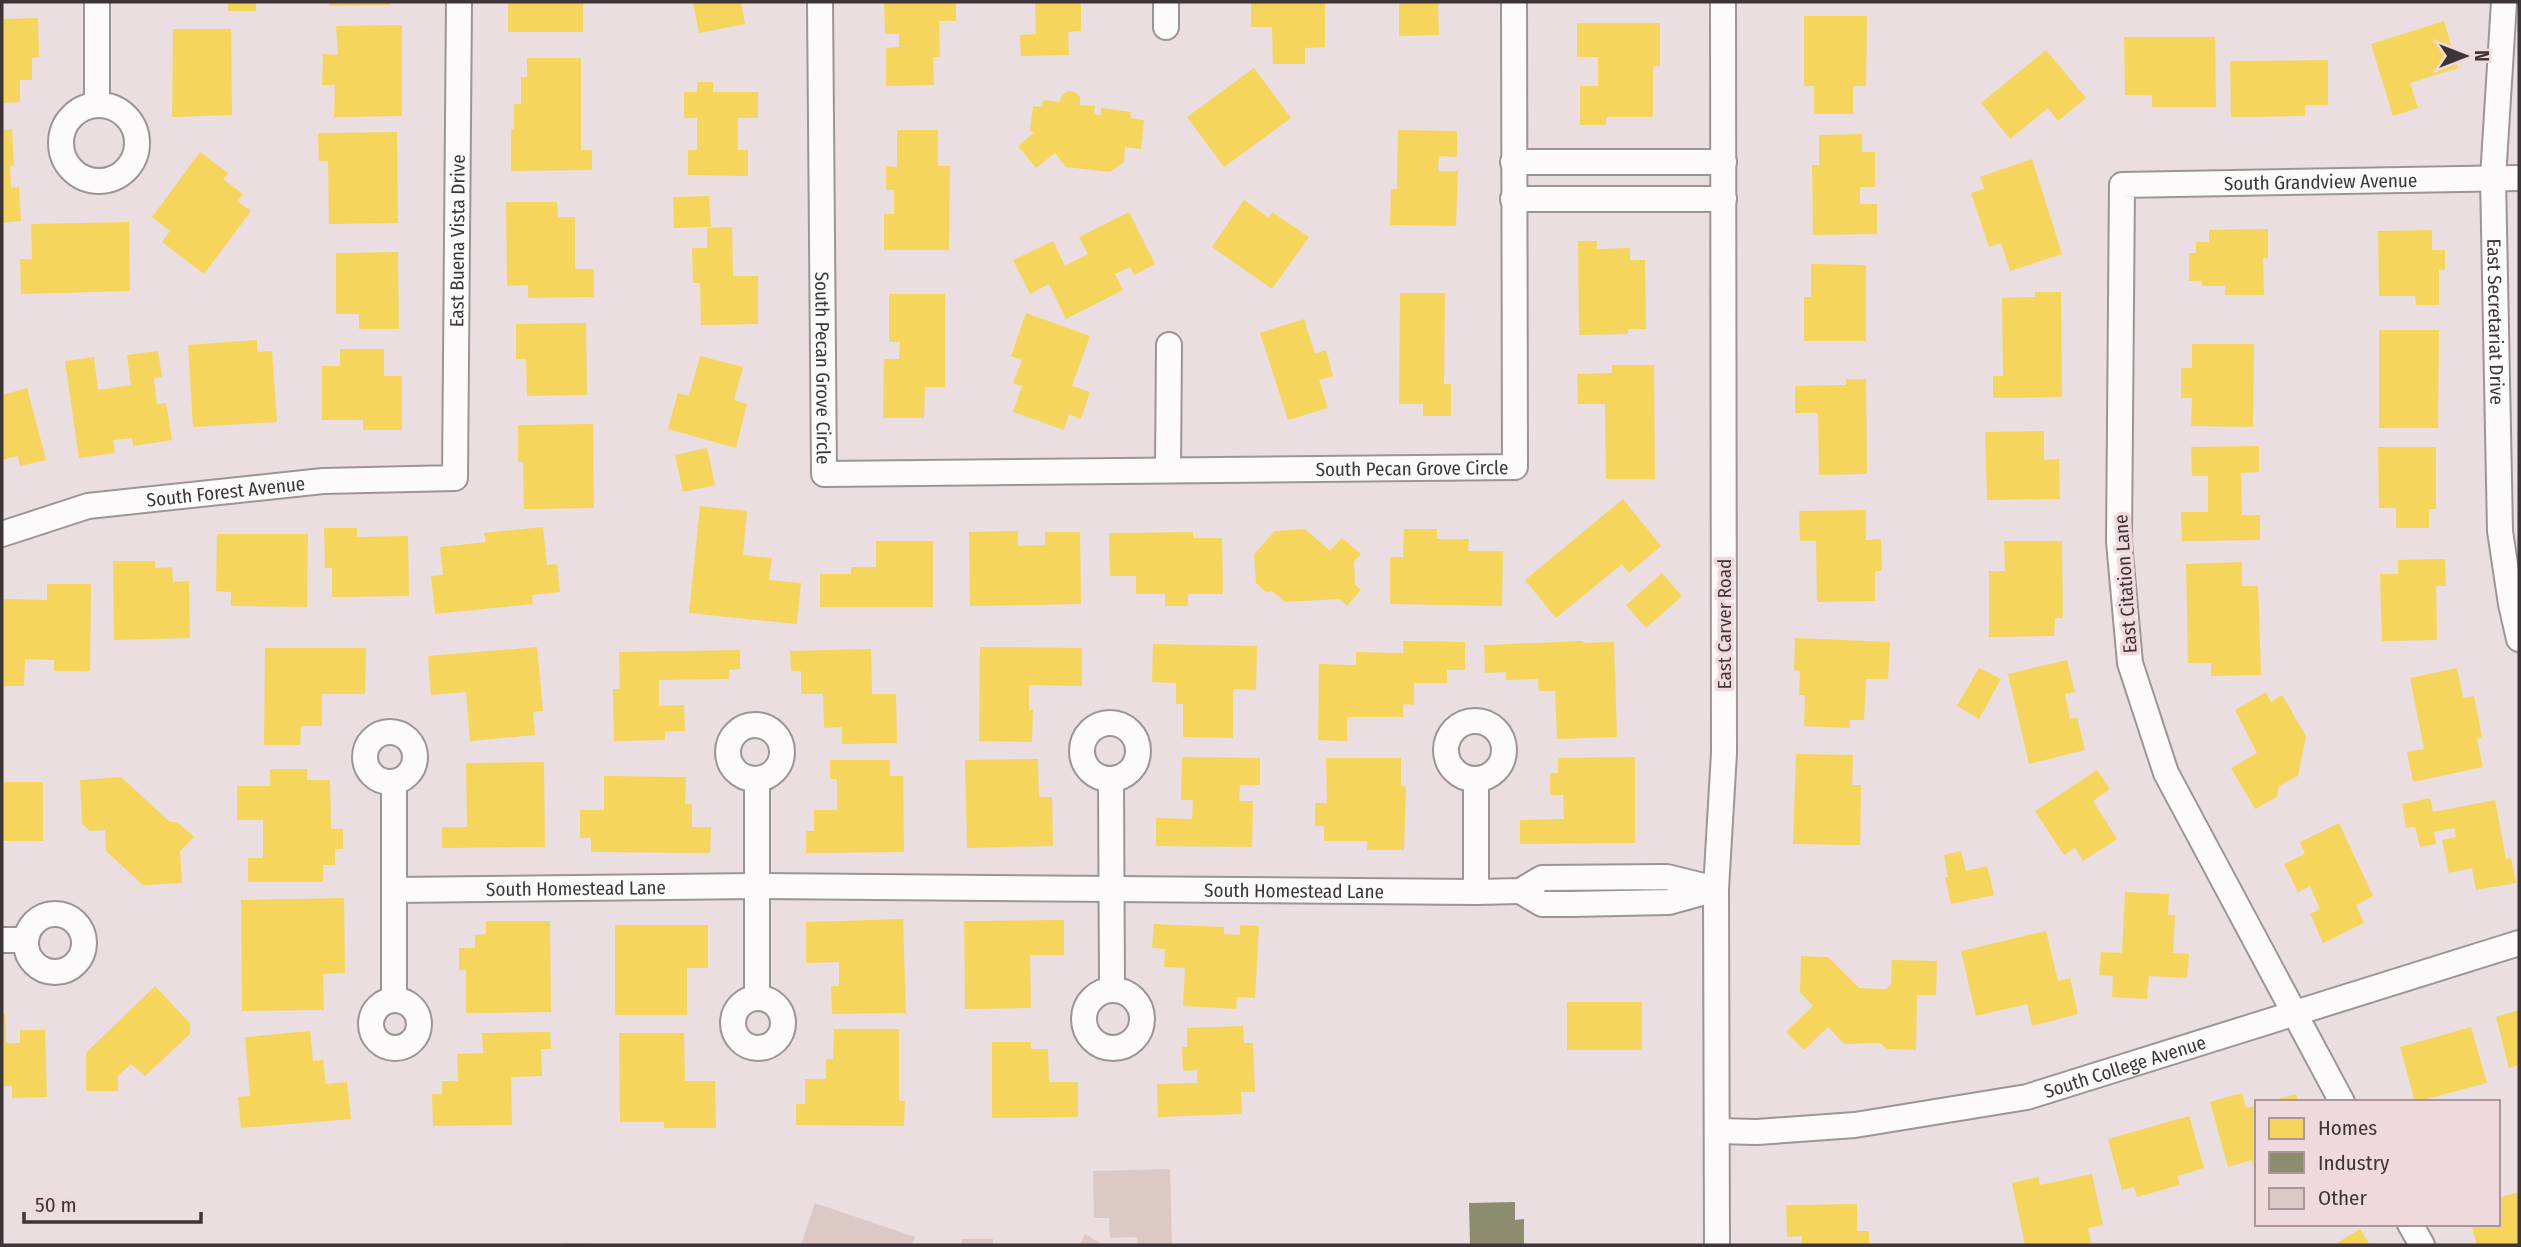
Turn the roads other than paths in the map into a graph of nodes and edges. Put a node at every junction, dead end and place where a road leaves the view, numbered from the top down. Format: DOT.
graph roads {
  1 [pos="97,2"];
  2 [pos="459,2"];
  3 [pos="820,2"];
  4 [pos="1166,2"];
  5 [pos="1514,2"];
  6 [pos="1723,2"];
  7 [pos="2504,2"];
  8 [pos="1166,27"];
  9 [pos="97,105"];
  10 [pos="1513,162"];
  11 [pos="1620,162"];
  12 [pos="1724,162"];
  13 [pos="2493,178"];
  14 [pos="2519,178"];
  15 [pos="2122,185"];
  16 [pos="1513,199"];
  17 [pos="1620,200"];
  18 [pos="1724,200"];
  19 [pos="1169,345"];
  20 [pos="1168,470"];
  21 [pos="455,478"];
  22 [pos="2510,531"];
  23 [pos="2,534"];
  24 [pos="2519,639"];
  25 [pos="757,779"];
  26 [pos="1476,779"];
  27 [pos="1111,780"];
  28 [pos="394,782"];
  29 [pos="757,886"];
  30 [pos="1111,888"];
  31 [pos="1716,889"];
  32 [pos="394,890"];
  33 [pos="1476,892"];
  34 [pos="2519,943"];
  35 [pos="1112,989"];
  36 [pos="757,998"];
  37 [pos="394,1000"];
  38 [pos="2292,1012"];
  39 [pos="2341,1100"];
  40 [pos="1717,1131"];
  41 [pos="2411,1226"];
  42 [pos="1717,1245"];
  43 [pos="2422,1245"];
  1 -- 9 [label="street"];
  2 -- 21 [label="street, East Buena Vista Drive"];
  3 -- 20 [label="street, South Pecan Grove Circle"];
  4 -- 8 [label="street"];
  5 -- 10 [label="street, South Pecan Grove Circle"];
  6 -- 12 [label="street, East Carver Road"];
  7 -- 13 [label="street, East Secretariat Drive"];
  10 -- 11 [label="street"];
  10 -- 16 [label="street, South Pecan Grove Circle"];
  11 -- 12 [label="street"];
  11 -- 17 [label="street"];
  12 -- 18 [label="street, East Carver Road"];
  13 -- 14 [label="street, South Grandview Avenue"];
  13 -- 15 [label="street, South Grandview Avenue"];
  13 -- 22 [label="street, East Secretariat Drive"];
  15 -- 38 [label="street, East Citation Lane"];
  16 -- 17 [label="street"];
  16 -- 20 [label="street, South Pecan Grove Circle"];
  17 -- 18 [label="street"];
  18 -- 31 [label="street, East Carver Road"];
  19 -- 20 [label="street"];
  21 -- 23 [label="street, South Forest Avenue"];
  22 -- 24 [label="street, East Secretariat Drive"];
  25 -- 29 [label="street"];
  26 -- 33 [label="street"];
  27 -- 30 [label="street"];
  28 -- 32 [label="street"];
  29 -- 30 [label="street, South Homestead Lane"];
  29 -- 32 [label="street, South Homestead Lane"];
  29 -- 36 [label="street"];
  30 -- 33 [label="street, South Homestead Lane"];
  30 -- 35 [label="street"];
  31 -- 33 [label="street, South Homestead Lane"];
  31 -- 40 [label="street, East Carver Road"];
  32 -- 37 [label="street"];
  34 -- 38 [label="street, South College Avenue"];
  38 -- 39 [label="street, East Citation Lane"];
  38 -- 40 [label="street, South College Avenue"];
  40 -- 42 [label="street, East Carver Road"];
  41 -- 43 [label="street"];
}
